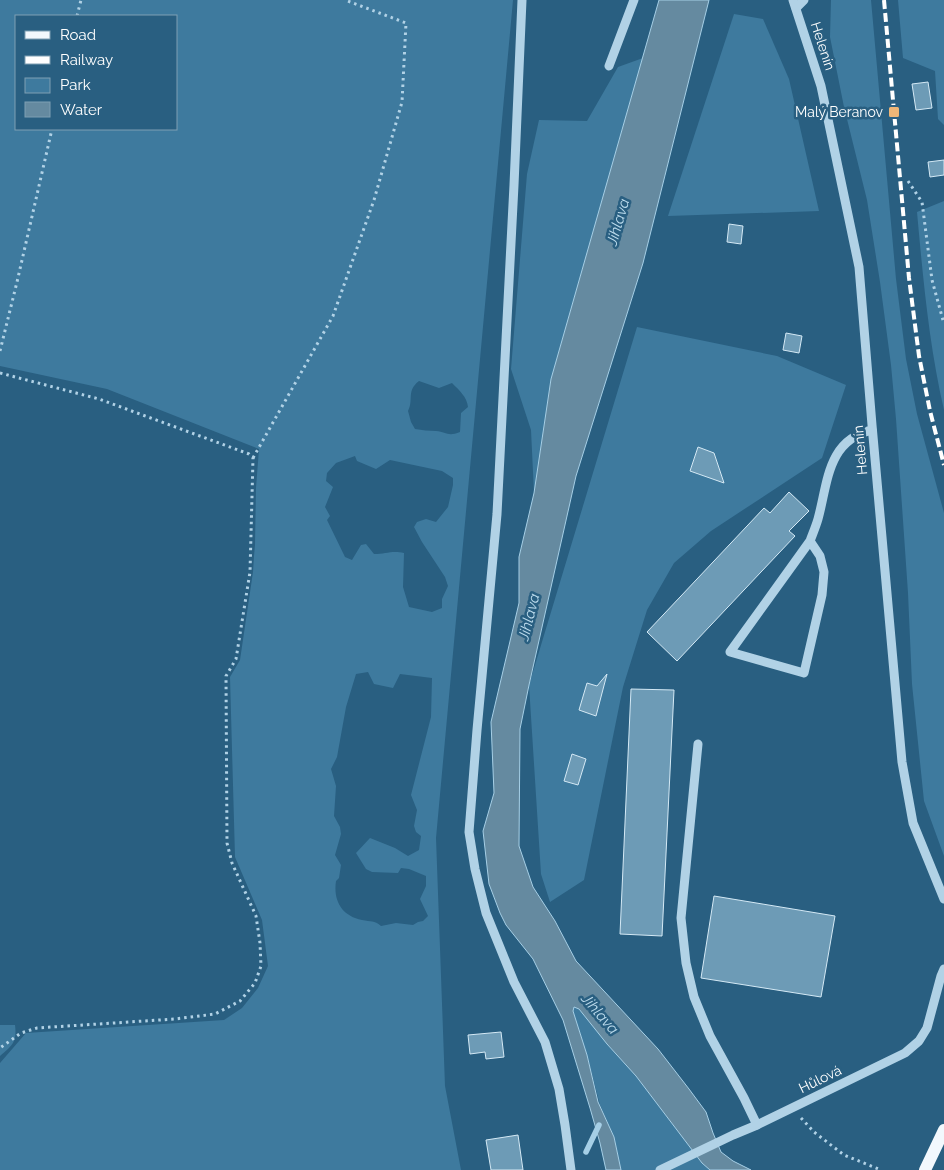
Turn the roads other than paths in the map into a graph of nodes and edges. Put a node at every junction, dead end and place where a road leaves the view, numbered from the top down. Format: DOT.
graph roads {
  1 [pos="522,0"];
  2 [pos="634,0"];
  3 [pos="804,0"];
  4 [pos="794,4"];
  5 [pos="609,66"];
  6 [pos="872,430"];
  7 [pos="810,540"];
  8 [pos="698,744"];
  9 [pos="944,899"];
  10 [pos="944,969"];
  11 [pos="757,1125"];
  12 [pos="944,1130"];
  13 [pos="927,1165"];
  14 [pos="571,1170"];
  15 [pos="660,1170"];
  1 -- 14 [label="street"];
  2 -- 5 [label="street"];
  3 -- 4 [label="street"];
  4 -- 6 [label="street, Helenín"];
  6 -- 7 [label="street"];
  6 -- 9 [label="street, Helenín"];
  7 -- 7 [label="street"];
  8 -- 11 [label="street"];
  10 -- 11 [label="street, Hůlová"];
  11 -- 15 [label="street, Hůlová"];
  12 -- 13 [label="main road"];
}
